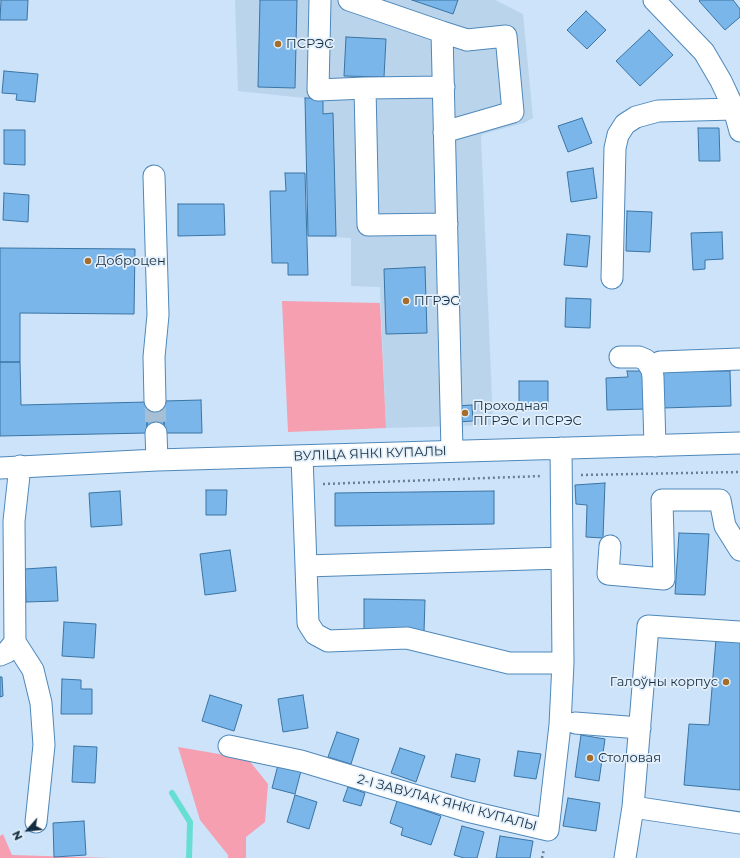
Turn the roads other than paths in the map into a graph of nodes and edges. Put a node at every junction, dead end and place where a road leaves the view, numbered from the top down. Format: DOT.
graph roads {
  1 [pos="320,0"];
  2 [pos="349,0"];
  3 [pos="654,0"];
  4 [pos="442,32"];
  5 [pos="444,87"];
  6 [pos="365,88"];
  7 [pos="734,109"];
  8 [pos="740,131"];
  9 [pos="444,132"];
  10 [pos="154,176"];
  11 [pos="447,224"];
  12 [pos="612,278"];
  13 [pos="620,357"];
  14 [pos="740,359"];
  15 [pos="660,362"];
  16 [pos="155,401"];
  17 [pos="156,432"];
  18 [pos="740,443"];
  19 [pos="655,446"];
  20 [pos="561,448"];
  21 [pos="452,451"];
  22 [pos="302,456"];
  23 [pos="157,460"];
  24 [pos="20,466"];
  25 [pos="0,468"];
  26 [pos="610,546"];
  27 [pos="740,550"];
  28 [pos="562,558"];
  29 [pos="306,566"];
  30 [pos="740,632"];
  31 [pos="8,648"];
  32 [pos="563,663"];
  33 [pos="574,723"];
  34 [pos="640,728"];
  35 [pos="229,746"];
  36 [pos="633,807"];
  37 [pos="36,822"];
  38 [pos="740,824"];
  39 [pos="625,858"];
  1 -- 6 [label="street"];
  2 -- 4 [label="street"];
  3 -- 7 [label="street"];
  4 -- 5 [label="street"];
  4 -- 9 [label="street"];
  5 -- 6 [label="street"];
  5 -- 9 [label="street"];
  6 -- 11 [label="street"];
  7 -- 8 [label="street"];
  7 -- 12 [label="street"];
  9 -- 11 [label="street"];
  10 -- 16 [label="street"];
  11 -- 21 [label="street"];
  13 -- 19 [label="street"];
  14 -- 15 [label="street"];
  17 -- 23 [label="street"];
  18 -- 19 [label="street, ВУЛІЦА ЯНКІ КУПАЛЫ"];
  19 -- 20 [label="street, ВУЛІЦА ЯНКІ КУПАЛЫ"];
  20 -- 21 [label="street, ВУЛІЦА ЯНКІ КУПАЛЫ"];
  20 -- 28 [label="street, 2-І ЗАВУЛАК ЯНКІ КУПАЛЫ"];
  21 -- 22 [label="street, ВУЛІЦА ЯНКІ КУПАЛЫ"];
  22 -- 23 [label="street, ВУЛІЦА ЯНКІ КУПАЛЫ"];
  22 -- 29 [label="street"];
  23 -- 24 [label="street, ВУЛІЦА ЯНКІ КУПАЛЫ"];
  24 -- 25 [label="street, ВУЛІЦА ЯНКІ КУПАЛЫ"];
  24 -- 31 [label="street"];
  26 -- 27 [label="street"];
  28 -- 29 [label="street"];
  28 -- 32 [label="street, 2-І ЗАВУЛАК ЯНКІ КУПАЛЫ"];
  29 -- 32 [label="street"];
  30 -- 34 [label="street"];
  31 -- 37 [label="street"];
  32 -- 35 [label="street, 2-І ЗАВУЛАК ЯНКІ КУПАЛЫ"];
  33 -- 34 [label="street"];
  34 -- 36 [label="street"];
  36 -- 38 [label="street"];
  36 -- 39 [label="street"];
}
